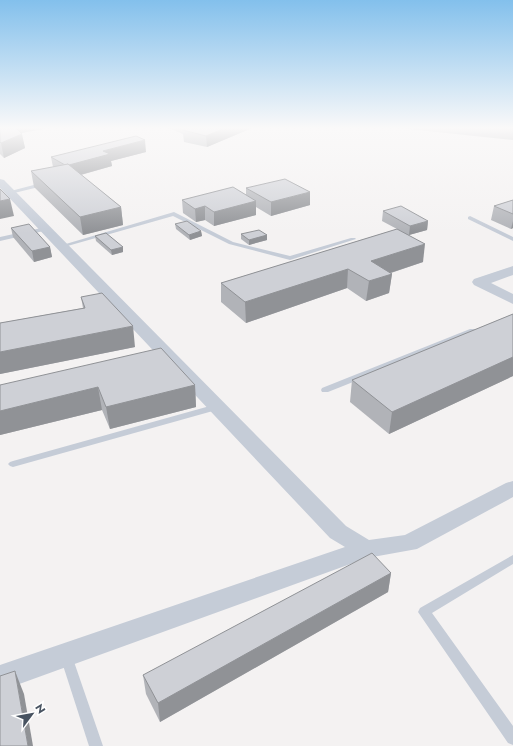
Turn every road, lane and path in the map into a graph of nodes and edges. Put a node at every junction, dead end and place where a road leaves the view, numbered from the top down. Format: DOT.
graph roads {
  1 [pos="48,184"];
  2 [pos="4,187"];
  3 [pos="181,212"];
  4 [pos="174,214"];
  5 [pos="470,218"];
  6 [pos="46,229"];
  7 [pos="353,238"];
  8 [pos="513,239"];
  9 [pos="0,240"];
  10 [pos="62,246"];
  11 [pos="513,270"];
  12 [pos="513,300"];
  13 [pos="484,326"];
  14 [pos="169,355"];
  15 [pos="146,360"];
  16 [pos="325,390"];
  17 [pos="218,406"];
  18 [pos="13,464"];
  19 [pos="513,488"];
  20 [pos="366,549"];
  21 [pos="513,559"];
  22 [pos="66,655"];
  23 [pos="0,678"];
  24 [pos="513,738"];
  25 [pos="96,746"];
  1 -- 2 [label="lane"];
  2 -- 6 [label="street"];
  3 -- 4 [label="lane"];
  4 -- 7 [label="lane"];
  4 -- 10 [label="lane"];
  5 -- 8 [label="lane"];
  6 -- 9 [label="lane"];
  6 -- 10 [label="street"];
  10 -- 14 [label="street"];
  11 -- 12 [label="street"];
  13 -- 16 [label="lane"];
  14 -- 15 [label="street"];
  14 -- 17 [label="street"];
  17 -- 18 [label="lane"];
  17 -- 20 [label="street"];
  19 -- 20 [label="street"];
  20 -- 22 [label="street"];
  21 -- 24 [label="lane"];
  22 -- 23 [label="street"];
  22 -- 25 [label="lane"];
}
